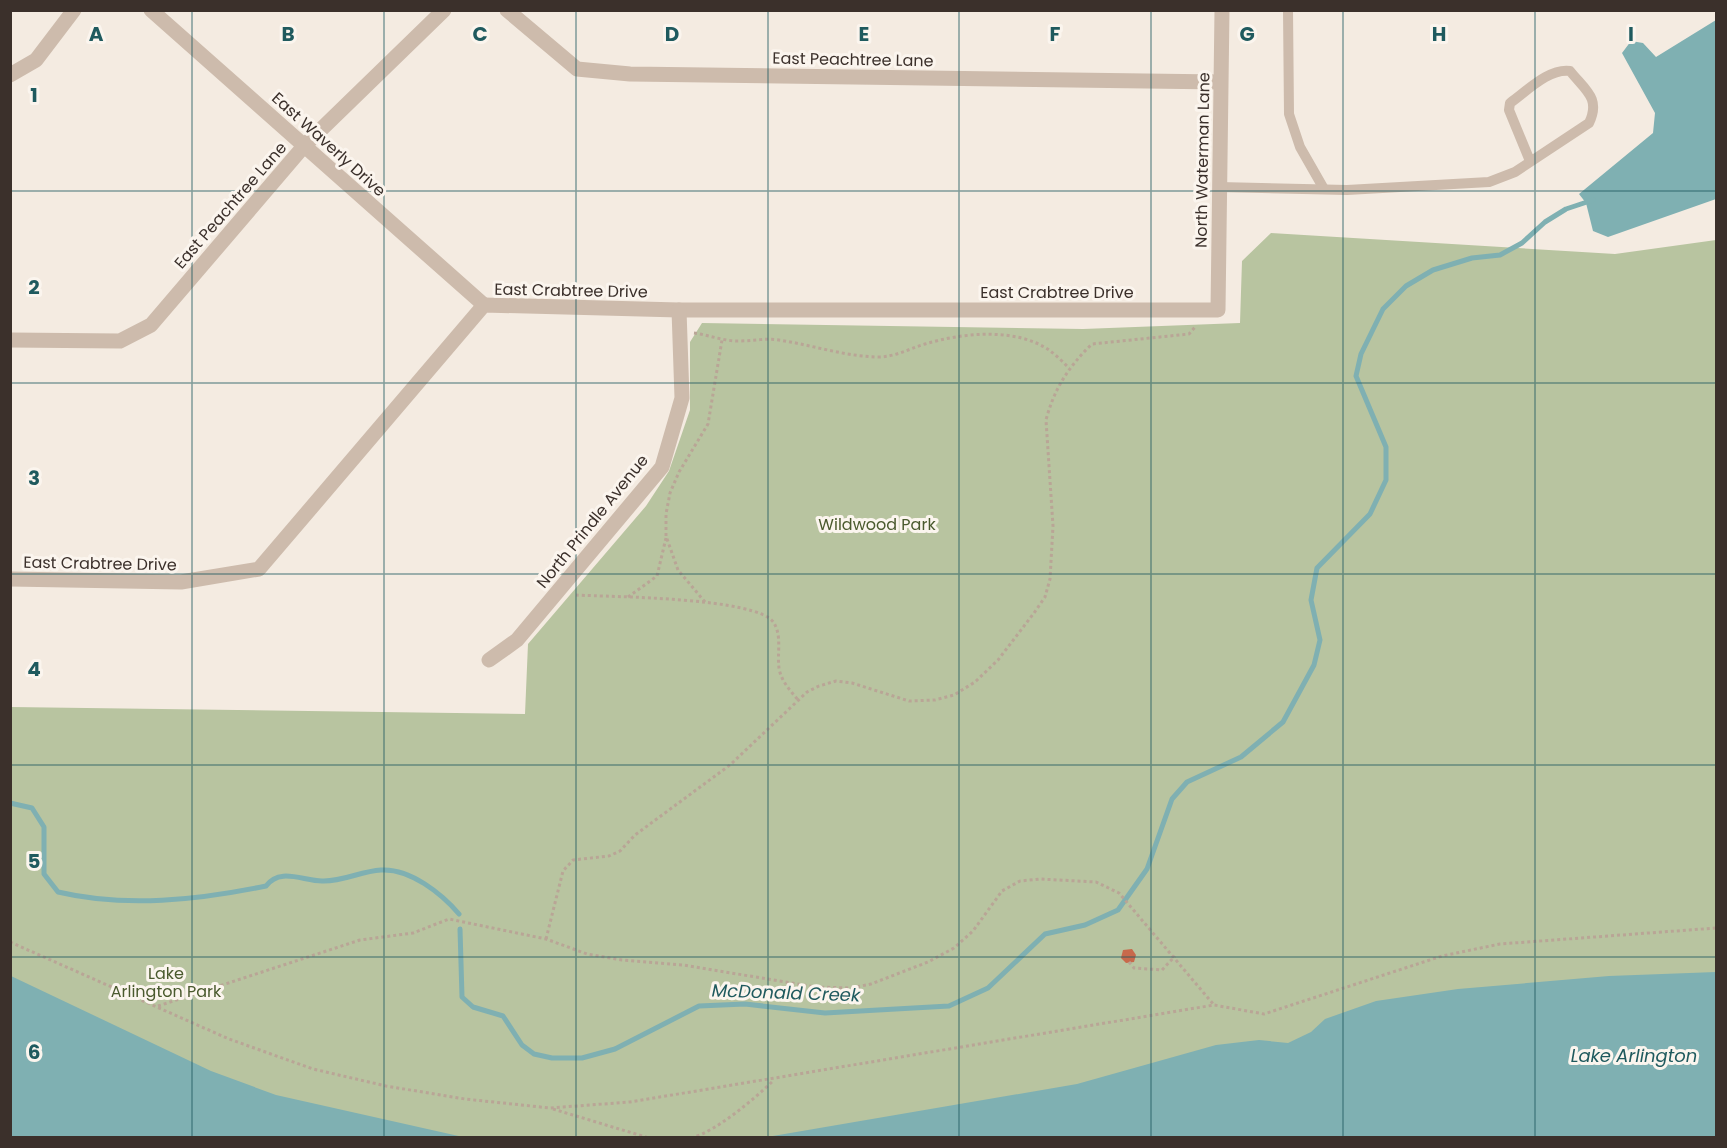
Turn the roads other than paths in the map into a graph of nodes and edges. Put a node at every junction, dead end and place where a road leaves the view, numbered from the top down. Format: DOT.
graph roads {
  1 [pos="74,10"];
  2 [pos="151,10"];
  3 [pos="444,10"];
  4 [pos="507,10"];
  5 [pos="1222,10"];
  6 [pos="1288,10"];
  7 [pos="10,75"];
  8 [pos="1220,82"];
  9 [pos="304,146"];
  10 [pos="1530,161"];
  11 [pos="1219,187"];
  12 [pos="1324,189"];
  13 [pos="483,305"];
  14 [pos="679,310"];
  15 [pos="1218,310"];
  16 [pos="10,340"];
  17 [pos="10,579"];
  18 [pos="489,660"];
  1 -- 7 [label="street"];
  2 -- 9 [label="street, East Waverly Drive"];
  3 -- 9 [label="street, East Peachtree Lane"];
  4 -- 8 [label="street, East Peachtree Lane"];
  5 -- 8 [label="street, North Waterman Lane"];
  6 -- 12 [label="lane"];
  8 -- 11 [label="street, North Waterman Lane"];
  9 -- 13 [label="street, East Waverly Drive"];
  9 -- 16 [label="street, East Peachtree Lane"];
  10 -- 10 [label="lane"];
  10 -- 12 [label="lane"];
  11 -- 12 [label="lane"];
  11 -- 15 [label="street, North Waterman Lane"];
  13 -- 14 [label="street, East Crabtree Drive"];
  13 -- 17 [label="street, East Crabtree Drive"];
  14 -- 15 [label="street, East Crabtree Drive"];
  14 -- 18 [label="street, North Prindle Avenue"];
}
